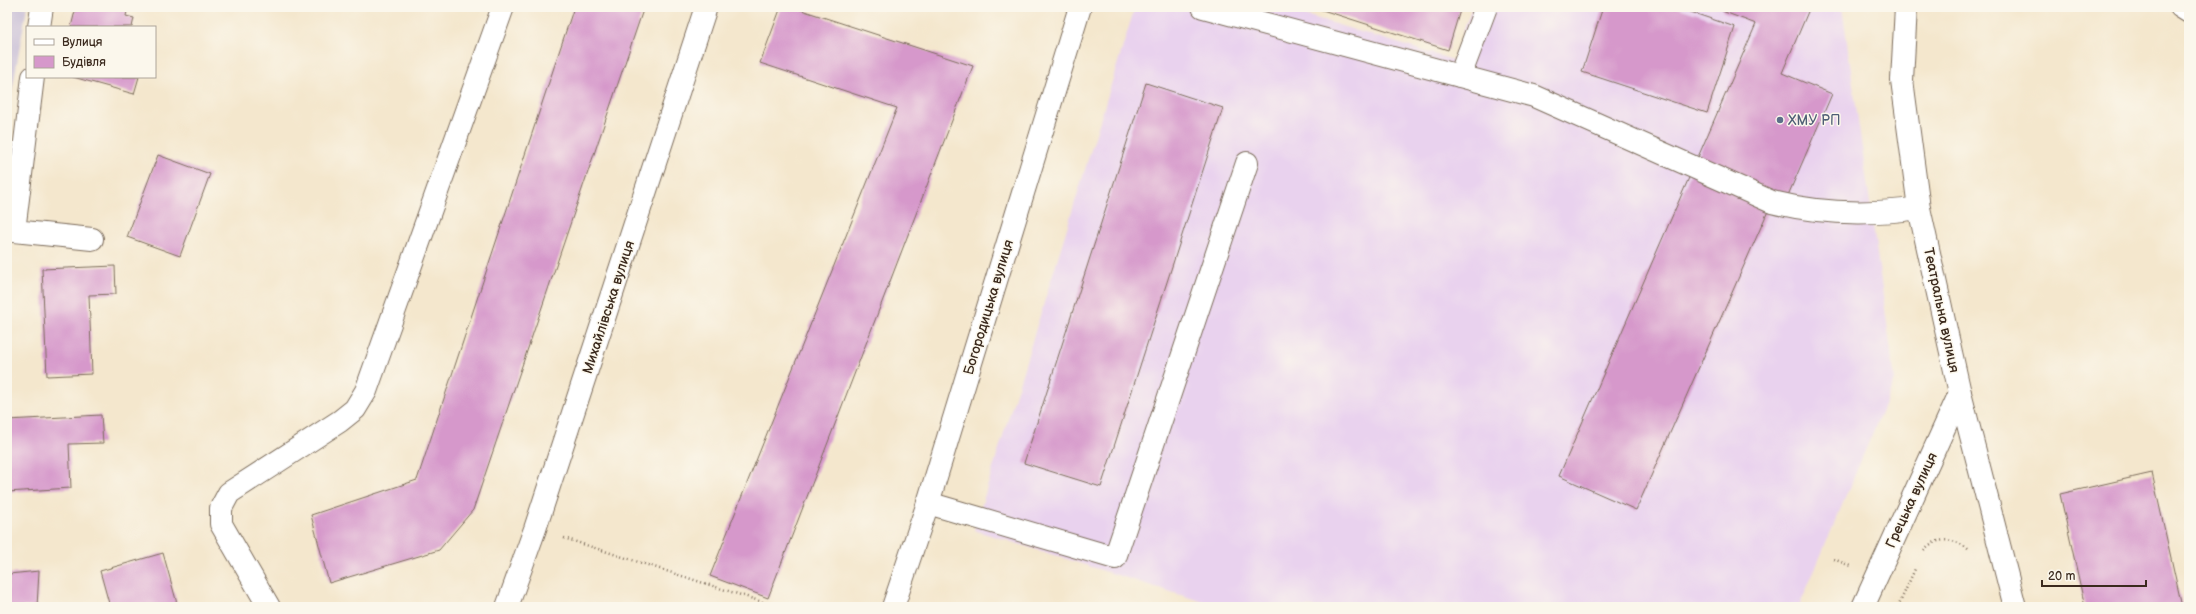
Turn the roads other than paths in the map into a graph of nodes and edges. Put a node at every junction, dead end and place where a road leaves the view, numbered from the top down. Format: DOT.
graph roads {
  1 [pos="42,7"];
  2 [pos="503,7"];
  3 [pos="706,7"];
  4 [pos="1080,7"];
  5 [pos="1203,7"];
  6 [pos="1486,7"];
  7 [pos="1906,7"];
  8 [pos="2181,7"];
  9 [pos="2189,12"];
  10 [pos="39,26"];
  11 [pos="1460,76"];
  12 [pos="33,78"];
  13 [pos="1247,163"];
  14 [pos="1920,208"];
  15 [pos="92,239"];
  16 [pos="1960,394"];
  17 [pos="928,502"];
  18 [pos="269,607"];
  19 [pos="507,607"];
  20 [pos="893,607"];
  21 [pos="1863,607"];
  22 [pos="2015,607"];
  1 -- 10 [label="street"];
  2 -- 18 [label="street"];
  3 -- 19 [label="street, Михайлівська вулиця"];
  4 -- 17 [label="street, Богородицька вулиця"];
  5 -- 11 [label="street"];
  6 -- 11 [label="street"];
  7 -- 14 [label="street, Театральна вулиця"];
  8 -- 9 [label="street"];
  11 -- 14 [label="street"];
  12 -- 15 [label="street"];
  13 -- 17 [label="street"];
  14 -- 16 [label="street, Театральна вулиця"];
  16 -- 21 [label="street, Грецька вулиця"];
  16 -- 22 [label="street, Театральна вулиця"];
  17 -- 20 [label="street, Богородицька вулиця"];
}
